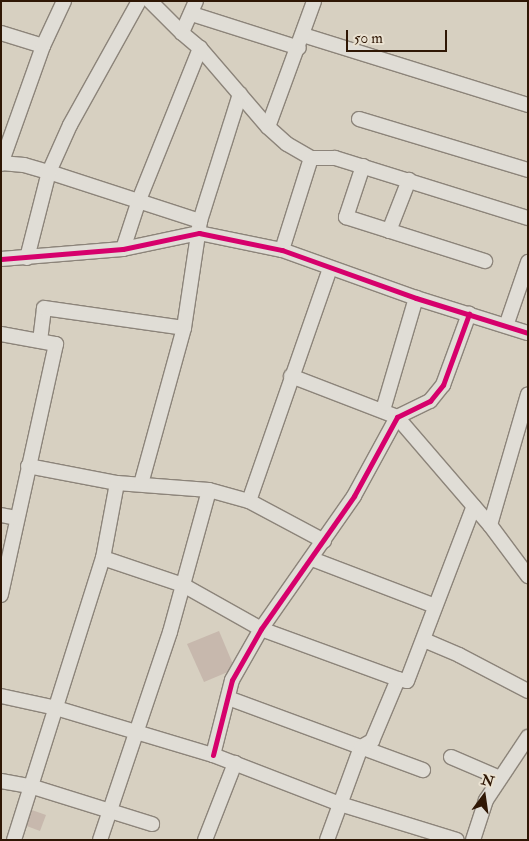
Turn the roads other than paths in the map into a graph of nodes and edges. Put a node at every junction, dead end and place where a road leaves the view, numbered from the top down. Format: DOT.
graph roads {
  1 [pos="64,1"];
  2 [pos="139,1"];
  3 [pos="150,1"];
  4 [pos="314,1"];
  5 [pos="194,7"];
  6 [pos="1,33"];
  7 [pos="182,33"];
  8 [pos="301,41"];
  9 [pos="43,46"];
  10 [pos="200,48"];
  11 [pos="240,94"];
  12 [pos="528,104"];
  13 [pos="359,119"];
  14 [pos="268,127"];
  15 [pos="311,158"];
  16 [pos="1,164"];
  17 [pos="363,166"];
  18 [pos="528,170"];
  19 [pos="49,172"];
  20 [pos="409,180"];
  21 [pos="139,200"];
  22 [pos="528,218"];
  23 [pos="200,227"];
  24 [pos="390,231"];
  25 [pos="123,249"];
  26 [pos="282,250"];
  27 [pos="27,258"];
  28 [pos="1,259"];
  29 [pos="485,261"];
  30 [pos="528,262"];
  31 [pos="330,268"];
  32 [pos="416,298"];
  33 [pos="468,314"];
  34 [pos="506,326"];
  35 [pos="184,328"];
  36 [pos="528,333"];
  37 [pos="1,334"];
  38 [pos="40,341"];
  39 [pos="291,376"];
  40 [pos="528,394"];
  41 [pos="383,410"];
  42 [pos="397,417"];
  43 [pos="28,466"];
  44 [pos="117,483"];
  45 [pos="142,484"];
  46 [pos="209,490"];
  47 [pos="249,501"];
  48 [pos="474,506"];
  49 [pos="1,515"];
  50 [pos="16,518"];
  51 [pos="490,526"];
  52 [pos="324,541"];
  53 [pos="102,558"];
  54 [pos="312,558"];
  55 [pos="528,576"];
  56 [pos="183,585"];
  57 [pos="1,595"];
  58 [pos="435,606"];
  59 [pos="261,629"];
  60 [pos="424,640"];
  61 [pos="398,680"];
  62 [pos="528,691"];
  63 [pos="1,696"];
  64 [pos="228,698"];
  65 [pos="56,708"];
  66 [pos="137,732"];
  67 [pos="528,737"];
  68 [pos="360,747"];
  69 [pos="214,755"];
  70 [pos="451,757"];
  71 [pos="235,763"];
  72 [pos="423,770"];
  73 [pos="500,778"];
  74 [pos="1,781"];
  75 [pos="30,786"];
  76 [pos="340,804"];
  77 [pos="108,810"];
  78 [pos="152,824"];
  79 [pos="421,835"];
  80 [pos="14,840"];
  81 [pos="100,840"];
  82 [pos="205,840"];
  83 [pos="327,840"];
  84 [pos="457,840"];
  85 [pos="473,840"];
  1 -- 9 [label="street"];
  2 -- 19 [label="street"];
  3 -- 7 [label="street"];
  4 -- 8 [label="street"];
  5 -- 7 [label="street"];
  5 -- 8 [label="street"];
  6 -- 9 [label="street"];
  7 -- 10 [label="street"];
  8 -- 12 [label="street"];
  8 -- 14 [label="street"];
  9 -- 16 [label="street"];
  10 -- 11 [label="street"];
  10 -- 21 [label="street"];
  11 -- 14 [label="street"];
  11 -- 23 [label="street"];
  13 -- 18 [label="street"];
  14 -- 15 [label="street"];
  15 -- 17 [label="street"];
  15 -- 26 [label="street"];
  16 -- 19 [label="street"];
  17 -- 20 [label="street"];
  17 -- 24 [label="street"];
  19 -- 21 [label="street"];
  19 -- 27 [label="street"];
  20 -- 22 [label="street"];
  20 -- 24 [label="street"];
  21 -- 23 [label="street"];
  21 -- 25 [label="street"];
  23 -- 25 [label="street"];
  23 -- 26 [label="street"];
  23 -- 35 [label="street"];
  24 -- 29 [label="street"];
  25 -- 27 [label="street"];
  26 -- 31 [label="street"];
  27 -- 28 [label="street"];
  30 -- 34 [label="street"];
  31 -- 32 [label="street"];
  31 -- 39 [label="street"];
  32 -- 33 [label="street"];
  32 -- 41 [label="street"];
  33 -- 34 [label="street"];
  33 -- 42 [label="street"];
  34 -- 36 [label="street"];
  35 -- 38 [label="street"];
  35 -- 45 [label="street"];
  37 -- 38 [label="street"];
  38 -- 43 [label="street"];
  39 -- 41 [label="street"];
  39 -- 47 [label="street"];
  40 -- 51 [label="street"];
  41 -- 42 [label="street"];
  42 -- 48 [label="street"];
  42 -- 52 [label="street"];
  43 -- 44 [label="street"];
  43 -- 50 [label="street"];
  44 -- 45 [label="street"];
  44 -- 53 [label="street"];
  45 -- 46 [label="street"];
  46 -- 47 [label="street"];
  46 -- 56 [label="street"];
  47 -- 52 [label="street"];
  48 -- 51 [label="street"];
  48 -- 58 [label="street"];
  49 -- 50 [label="street"];
  50 -- 57 [label="street"];
  51 -- 55 [label="street"];
  52 -- 54 [label="street"];
  53 -- 56 [label="street"];
  53 -- 65 [label="street"];
  54 -- 58 [label="street"];
  54 -- 59 [label="street"];
  56 -- 59 [label="street"];
  56 -- 66 [label="street"];
  58 -- 60 [label="street"];
  59 -- 61 [label="street"];
  59 -- 64 [label="street"];
  60 -- 61 [label="street"];
  60 -- 62 [label="street"];
  61 -- 68 [label="street"];
  63 -- 65 [label="street"];
  64 -- 68 [label="street"];
  64 -- 69 [label="street"];
  65 -- 66 [label="street"];
  65 -- 75 [label="street"];
  66 -- 69 [label="street"];
  66 -- 77 [label="street"];
  67 -- 73 [label="street"];
  68 -- 72 [label="street"];
  68 -- 76 [label="street"];
  69 -- 71 [label="street"];
  70 -- 73 [label="street"];
  71 -- 76 [label="street"];
  71 -- 82 [label="street"];
  73 -- 85 [label="street"];
  74 -- 75 [label="street"];
  75 -- 77 [label="street"];
  75 -- 80 [label="street"];
  76 -- 79 [label="street"];
  76 -- 83 [label="street"];
  77 -- 78 [label="street"];
  77 -- 81 [label="street"];
  79 -- 84 [label="street"];
}
